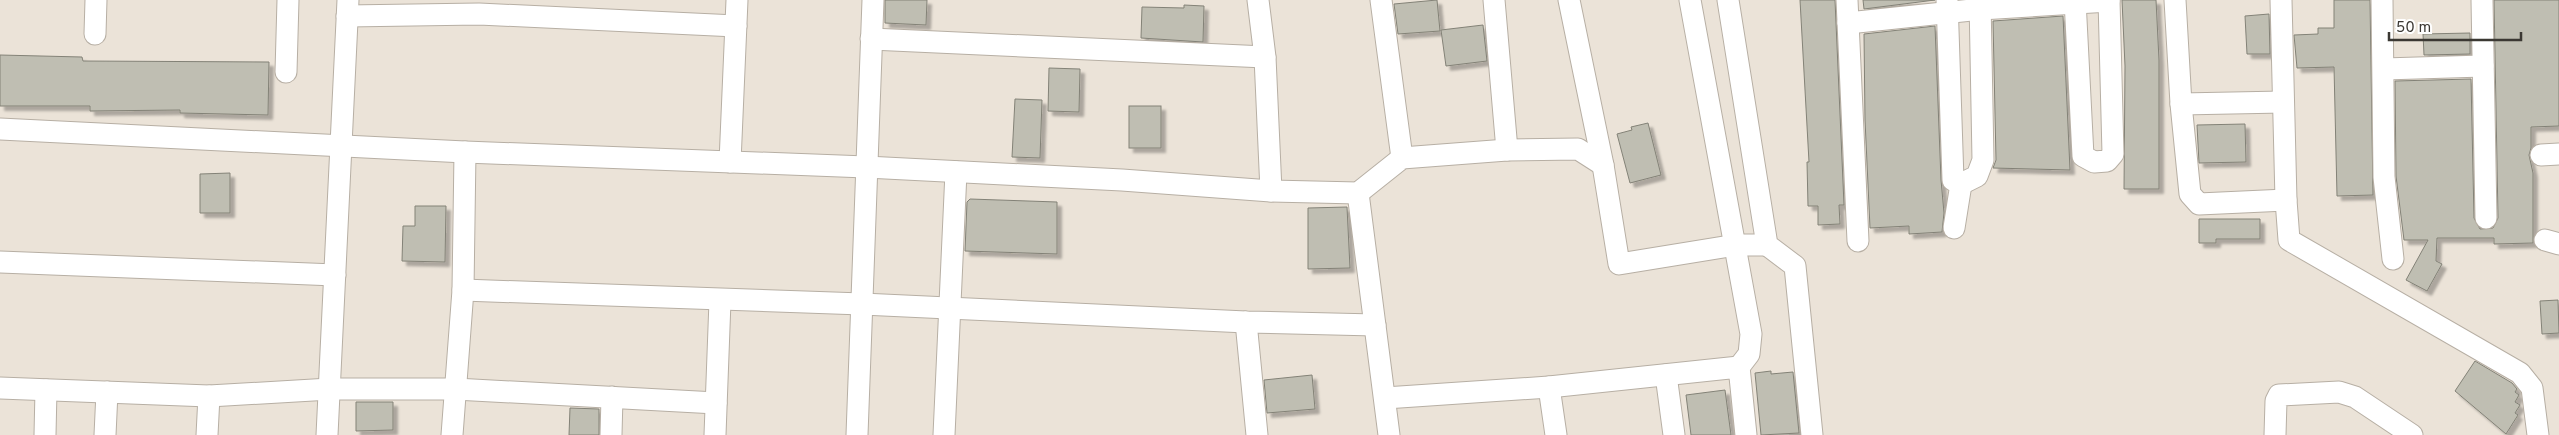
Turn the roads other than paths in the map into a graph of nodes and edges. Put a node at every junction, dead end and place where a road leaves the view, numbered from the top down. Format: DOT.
graph roads {
  1 [pos="96,0"];
  2 [pos="288,0"];
  3 [pos="737,0"];
  4 [pos="872,0"];
  5 [pos="1258,0"];
  6 [pos="1381,0"];
  7 [pos="1494,0"];
  8 [pos="1569,0"];
  9 [pos="1690,0"];
  10 [pos="1728,0"];
  11 [pos="1847,0"];
  12 [pos="2175,0"];
  13 [pos="2281,0"];
  14 [pos="2382,0"];
  15 [pos="2482,0"];
  16 [pos="2109,1"];
  17 [pos="2075,2"];
  18 [pos="1980,4"];
  19 [pos="479,7"];
  20 [pos="1948,7"];
  21 [pos="348,8"];
  22 [pos="1848,23"];
  23 [pos="736,26"];
  24 [pos="94,34"];
  25 [pos="871,39"];
  26 [pos="1265,57"];
  27 [pos="2483,66"];
  28 [pos="2384,69"];
  29 [pos="286,72"];
  30 [pos="2283,102"];
  31 [pos="2181,104"];
  32 [pos="0,129"];
  33 [pos="342,145"];
  34 [pos="1507,150"];
  35 [pos="465,152"];
  36 [pos="1402,158"];
  37 [pos="730,162"];
  38 [pos="1603,165"];
  39 [pos="866,167"];
  40 [pos="956,172"];
  41 [pos="1961,184"];
  42 [pos="1271,191"];
  43 [pos="1358,193"];
  44 [pos="2286,200"];
  45 [pos="2486,218"];
  46 [pos="1954,228"];
  47 [pos="1858,240"];
  48 [pos="1736,245"];
  49 [pos="1767,245"];
  50 [pos="2392,259"];
  51 [pos="0,262"];
  52 [pos="335,275"];
  53 [pos="463,290"];
  54 [pos="720,301"];
  55 [pos="862,304"];
  56 [pos="951,310"];
  57 [pos="1246,322"];
  58 [pos="1375,325"];
  59 [pos="1738,368"];
  60 [pos="1666,375"];
  61 [pos="0,388"];
  62 [pos="1549,388"];
  63 [pos="330,389"];
  64 [pos="455,389"];
  65 [pos="46,390"];
  66 [pos="107,392"];
  67 [pos="209,396"];
  68 [pos="612,398"];
  69 [pos="1385,398"];
  70 [pos="716,403"];
  71 [pos="45,435"];
  72 [pos="104,435"];
  73 [pos="208,435"];
  74 [pos="327,435"];
  75 [pos="452,435"];
  76 [pos="611,435"];
  77 [pos="715,435"];
  78 [pos="857,435"];
  79 [pos="944,435"];
  80 [pos="1257,435"];
  81 [pos="1389,435"];
  82 [pos="1556,435"];
  83 [pos="1674,435"];
  84 [pos="1746,435"];
  85 [pos="1812,435"];
  86 [pos="2275,435"];
  87 [pos="2412,435"];
  88 [pos="2538,435"];
  1 -- 24 [label="street"];
  2 -- 29 [label="street"];
  3 -- 23 [label="street"];
  4 -- 25 [label="street"];
  5 -- 26 [label="street"];
  6 -- 36 [label="street"];
  7 -- 34 [label="street"];
  8 -- 38 [label="street"];
  9 -- 48 [label="street"];
  10 -- 49 [label="street"];
  11 -- 22 [label="street"];
  12 -- 31 [label="street"];
  13 -- 30 [label="street"];
  14 -- 28 [label="street"];
  15 -- 27 [label="street"];
  16 -- 17 [label="street"];
  16 -- 17 [label="street"];
  17 -- 18 [label="street"];
  18 -- 20 [label="street"];
  18 -- 41 [label="street"];
  19 -- 21 [label="street"];
  19 -- 23 [label="street"];
  20 -- 22 [label="street"];
  20 -- 41 [label="street"];
  21 -- 33 [label="street"];
  22 -- 47 [label="street"];
  23 -- 37 [label="street"];
  25 -- 26 [label="street"];
  25 -- 39 [label="street"];
  26 -- 42 [label="street"];
  27 -- 28 [label="street"];
  27 -- 45 [label="street"];
  28 -- 50 [label="street"];
  30 -- 31 [label="street"];
  30 -- 44 [label="street"];
  31 -- 44 [label="street"];
  32 -- 33 [label="street"];
  33 -- 35 [label="street"];
  33 -- 52 [label="street"];
  34 -- 36 [label="street"];
  34 -- 38 [label="street"];
  35 -- 37 [label="street"];
  35 -- 53 [label="street"];
  36 -- 43 [label="street"];
  37 -- 39 [label="street"];
  38 -- 48 [label="street"];
  39 -- 40 [label="street"];
  39 -- 55 [label="street"];
  40 -- 42 [label="street"];
  40 -- 56 [label="street"];
  41 -- 46 [label="street"];
  42 -- 43 [label="street"];
  43 -- 58 [label="street"];
  44 -- 88 [label="street"];
  48 -- 49 [label="street"];
  48 -- 59 [label="street"];
  49 -- 85 [label="street"];
  51 -- 52 [label="street"];
  52 -- 63 [label="street"];
  53 -- 54 [label="street"];
  53 -- 64 [label="street"];
  54 -- 55 [label="street"];
  54 -- 70 [label="street"];
  55 -- 56 [label="street"];
  55 -- 78 [label="street"];
  56 -- 57 [label="street"];
  56 -- 79 [label="street"];
  57 -- 58 [label="street"];
  57 -- 80 [label="street"];
  58 -- 69 [label="street"];
  59 -- 60 [label="street"];
  59 -- 84 [label="street"];
  60 -- 62 [label="street"];
  60 -- 83 [label="street"];
  61 -- 65 [label="street"];
  62 -- 69 [label="street"];
  62 -- 82 [label="street"];
  63 -- 64 [label="street"];
  63 -- 67 [label="street"];
  63 -- 74 [label="street"];
  64 -- 68 [label="street"];
  64 -- 75 [label="street"];
  65 -- 66 [label="street"];
  65 -- 71 [label="street"];
  66 -- 67 [label="street"];
  66 -- 72 [label="street"];
  67 -- 73 [label="street"];
  68 -- 70 [label="street"];
  68 -- 76 [label="street"];
  69 -- 81 [label="street"];
  70 -- 77 [label="street"];
  86 -- 87 [label="street"];
}
